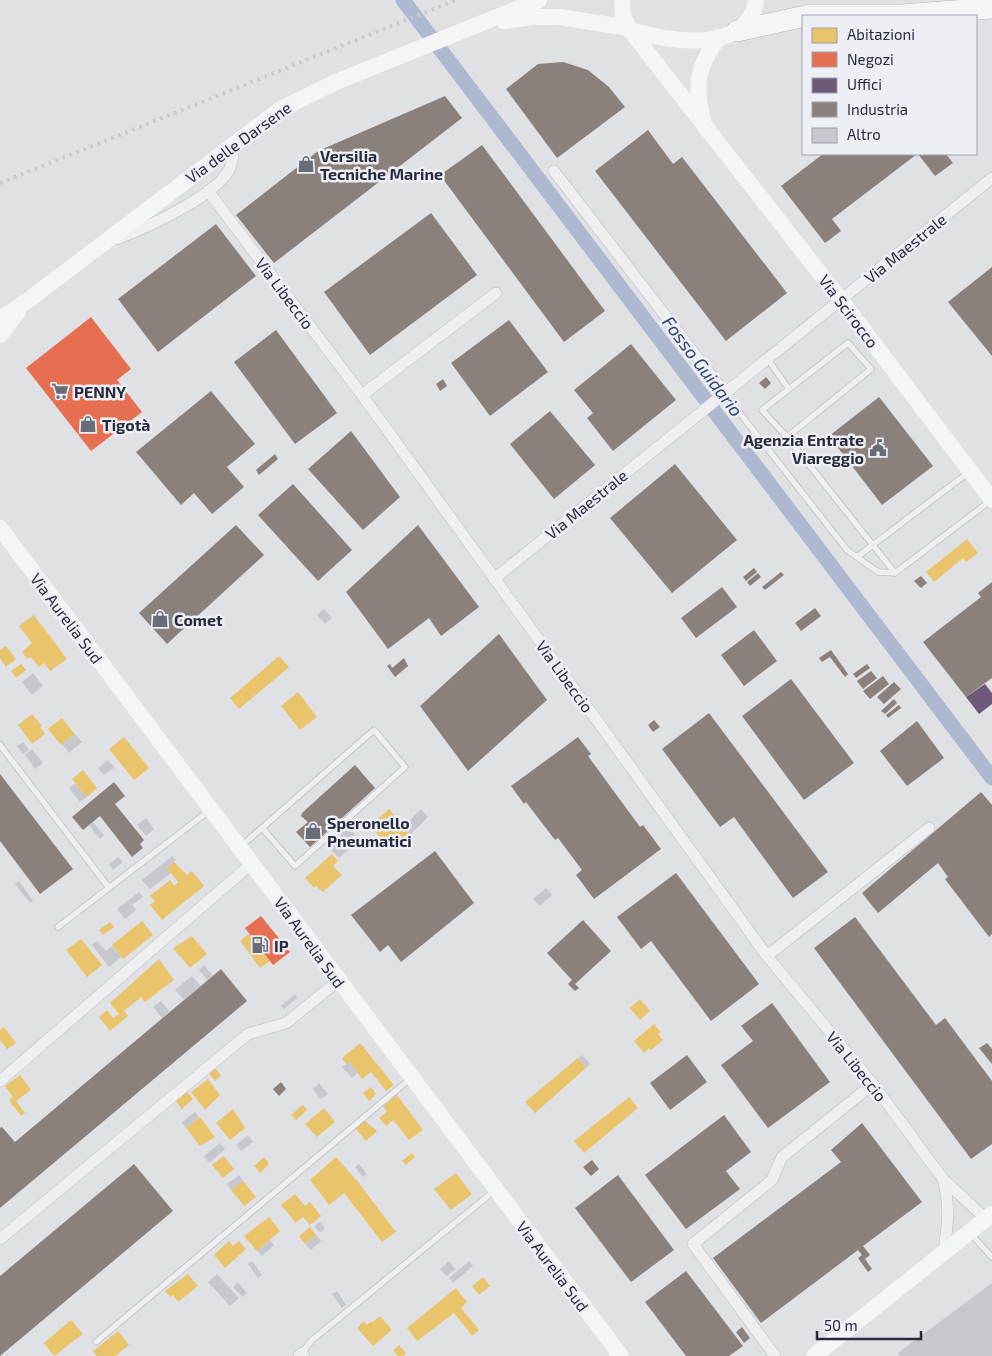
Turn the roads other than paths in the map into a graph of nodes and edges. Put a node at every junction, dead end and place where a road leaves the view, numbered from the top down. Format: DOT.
graph roads {
  1 [pos="539,0"];
  2 [pos="622,0"];
  3 [pos="756,0"];
  4 [pos="874,0"];
  5 [pos="992,8"];
  6 [pos="966,9"];
  7 [pos="810,15"];
  8 [pos="902,15"];
  9 [pos="902,15"];
  10 [pos="802,17"];
  11 [pos="474,26"];
  12 [pos="629,29"];
  13 [pos="728,34"];
  14 [pos="704,124"];
  15 [pos="234,143"];
  16 [pos="554,171"];
  17 [pos="992,178"];
  18 [pos="208,191"];
  19 [pos="97,247"];
  20 [pos="496,293"];
  21 [pos="840,299"];
  22 [pos="2,327"];
  23 [pos="767,358"];
  24 [pos="788,388"];
  25 [pos="721,394"];
  26 [pos="362,395"];
  27 [pos="787,437"];
  28 [pos="970,471"];
  29 [pos="992,500"];
  30 [pos="0,528"];
  31 [pos="873,544"];
  32 [pos="857,557"];
  33 [pos="895,572"];
  34 [pos="494,579"];
  35 [pos="0,745"];
  36 [pos="210,810"];
  37 [pos="929,828"];
  38 [pos="262,829"];
  39 [pos="239,848"];
  40 [pos="251,864"];
  41 [pos="109,888"];
  42 [pos="58,928"];
  43 [pos="768,956"];
  44 [pos="338,981"];
  45 [pos="411,1078"];
  46 [pos="0,1081"];
  47 [pos="872,1084"];
  48 [pos="943,1178"];
  49 [pos="496,1190"];
  50 [pos="989,1216"];
  51 [pos="969,1232"];
  52 [pos="0,1239"];
  53 [pos="944,1251"];
  54 [pos="992,1257"];
  55 [pos="96,1342"];
  56 [pos="301,1355"];
  57 [pos="621,1356"];
  58 [pos="775,1356"];
  59 [pos="814,1356"];
  1 -- 11 [label="street, Via delle Darsene"];
  2 -- 12 [label="street"];
  3 -- 13 [label="street, Via Scirocco"];
  4 -- 6 [label="highway"];
  5 -- 6 [label="highway"];
  6 -- 9 [label="highway"];
  7 -- 8 [label="highway"];
  10 -- 13 [label="highway"];
  11 -- 12 [label="street, Via delle Darsene"];
  11 -- 15 [label="street, Via delle Darsene"];
  12 -- 13 [label="street, Via delle Darsene"];
  12 -- 14 [label="street, Via Scirocco"];
  13 -- 14 [label="street, Via Scirocco"];
  14 -- 21 [label="street, Via Scirocco"];
  15 -- 18 [label="street"];
  15 -- 19 [label="street, Via delle Darsene"];
  16 -- 25 [label="street"];
  17 -- 21 [label="street, Via Maestrale"];
  18 -- 19 [label="street"];
  18 -- 26 [label="street, Via Libeccio"];
  19 -- 22 [label="street, Via delle Darsene"];
  20 -- 26 [label="street"];
  21 -- 23 [label="street, Via Maestrale"];
  21 -- 28 [label="street, Via Scirocco"];
  23 -- 24 [label="lane"];
  23 -- 25 [label="street, Via Maestrale"];
  24 -- 27 [label="lane"];
  24 -- 27 [label="lane"];
  25 -- 32 [label="lane"];
  25 -- 34 [label="street, Via Maestrale"];
  26 -- 34 [label="street, Via Libeccio"];
  27 -- 31 [label="lane"];
  28 -- 29 [label="street, Via Scirocco"];
  28 -- 31 [label="lane"];
  29 -- 33 [label="lane"];
  30 -- 36 [label="street, Via Aurelia Sud"];
  31 -- 32 [label="lane"];
  31 -- 33 [label="lane"];
  32 -- 33 [label="lane"];
  34 -- 43 [label="street, Via Libeccio"];
  35 -- 41 [label="lane"];
  36 -- 39 [label="street, Via Aurelia Sud"];
  36 -- 41 [label="lane"];
  37 -- 43 [label="street"];
  38 -- 38 [label="lane"];
  38 -- 39 [label="lane"];
  39 -- 40 [label="street, Via Aurelia Sud"];
  40 -- 44 [label="street, Via Aurelia Sud"];
  40 -- 46 [label="street"];
  41 -- 42 [label="lane"];
  43 -- 47 [label="street, Via Libeccio"];
  44 -- 45 [label="street, Via Aurelia Sud"];
  44 -- 52 [label="street"];
  45 -- 49 [label="street, Via Aurelia Sud"];
  45 -- 55 [label="lane"];
  47 -- 48 [label="street, Via Libeccio"];
  47 -- 58 [label="street"];
  48 -- 50 [label="street, Via Libeccio"];
  48 -- 53 [label="street, Via Libeccio"];
  49 -- 56 [label="lane"];
  49 -- 57 [label="street, Via Aurelia Sud"];
  50 -- 51 [label="street"];
  51 -- 53 [label="street"];
  51 -- 54 [label="lane"];
  53 -- 59 [label="street"];
}
